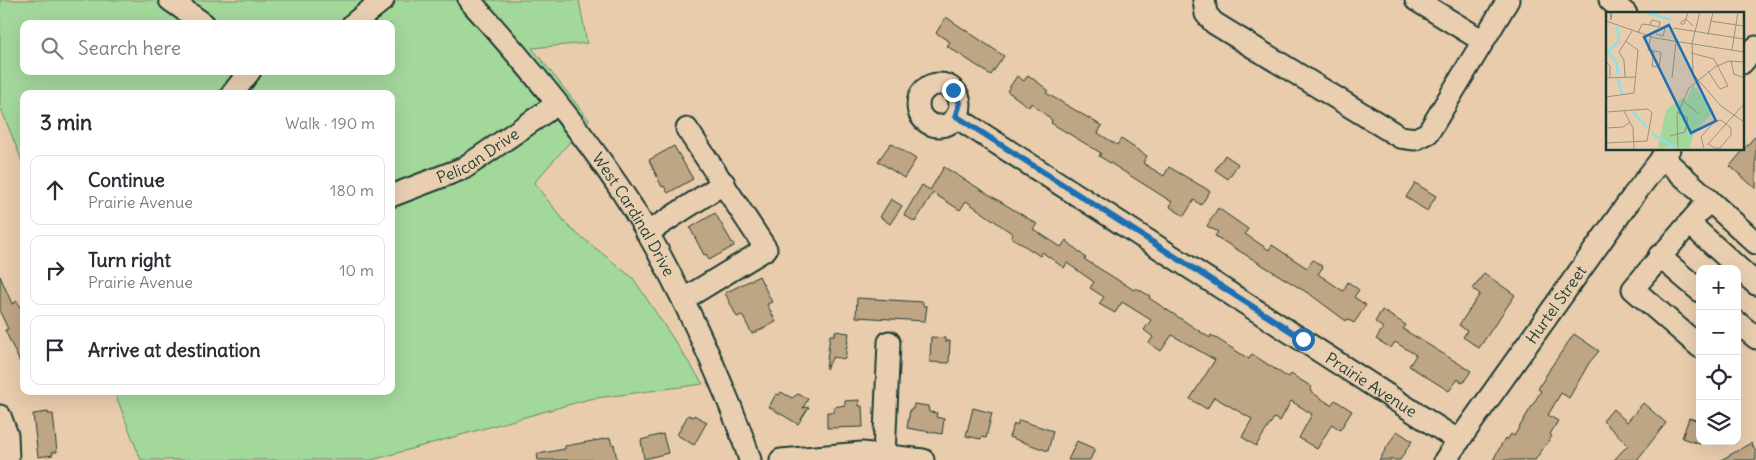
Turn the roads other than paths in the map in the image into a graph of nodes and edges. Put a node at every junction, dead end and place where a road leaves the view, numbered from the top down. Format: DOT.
graph roads {
  1 [pos="170,0"];
  2 [pos="383,0"];
  3 [pos="469,0"];
  4 [pos="1204,0"];
  5 [pos="1416,0"];
  6 [pos="1508,0"];
  7 [pos="1610,0"];
  8 [pos="1624,12"];
  9 [pos="198,20"];
  10 [pos="358,20"];
  11 [pos="1483,41"];
  12 [pos="1756,47"];
  13 [pos="1744,61"];
  14 [pos="247,75"];
  15 [pos="235,90"];
  16 [pos="558,104"];
  17 [pos="956,116"];
  18 [pos="687,129"];
  19 [pos="1665,153"];
  20 [pos="724,183"];
  21 [pos="395,194"];
  22 [pos="1709,200"];
  23 [pos="1689,223"];
  24 [pos="647,233"];
  25 [pos="1756,243"];
  26 [pos="1659,256"];
  27 [pos="1756,284"];
  28 [pos="1696,288"];
  29 [pos="684,299"];
  30 [pos="1741,325"];
  31 [pos="1756,338"];
  32 [pos="889,342"];
  33 [pos="1696,344"];
  34 [pos="0,416"];
  35 [pos="1459,441"];
  36 [pos="884,455"];
  37 [pos="8,460"];
  38 [pos="750,460"];
  39 [pos="781,460"];
  40 [pos="923,460"];
  41 [pos="1445,460"];
  1 -- 9 [label="street"];
  2 -- 10 [label="street"];
  3 -- 16 [label="street, West Cardinal Drive"];
  4 -- 11 [label="street"];
  5 -- 11 [label="street"];
  6 -- 11 [label="street"];
  7 -- 8 [label="street"];
  12 -- 13 [label="street"];
  14 -- 15 [label="street"];
  16 -- 21 [label="street, Pelican Drive"];
  16 -- 24 [label="street, West Cardinal Drive"];
  17 -- 35 [label="street, Prairie Avenue"];
  18 -- 20 [label="street"];
  19 -- 22 [label="street"];
  19 -- 35 [label="street, Hurtel Street"];
  20 -- 24 [label="street"];
  20 -- 29 [label="street"];
  22 -- 23 [label="street"];
  22 -- 25 [label="street"];
  23 -- 26 [label="street"];
  23 -- 27 [label="street"];
  24 -- 29 [label="street, West Cardinal Drive"];
  26 -- 28 [label="street"];
  26 -- 33 [label="street"];
  29 -- 38 [label="street, West Cardinal Drive"];
  30 -- 31 [label="street"];
  32 -- 36 [label="street"];
  34 -- 37 [label="street"];
  35 -- 41 [label="street, Hurtel Street"];
  36 -- 39 [label="street"];
  36 -- 40 [label="street"];
}
